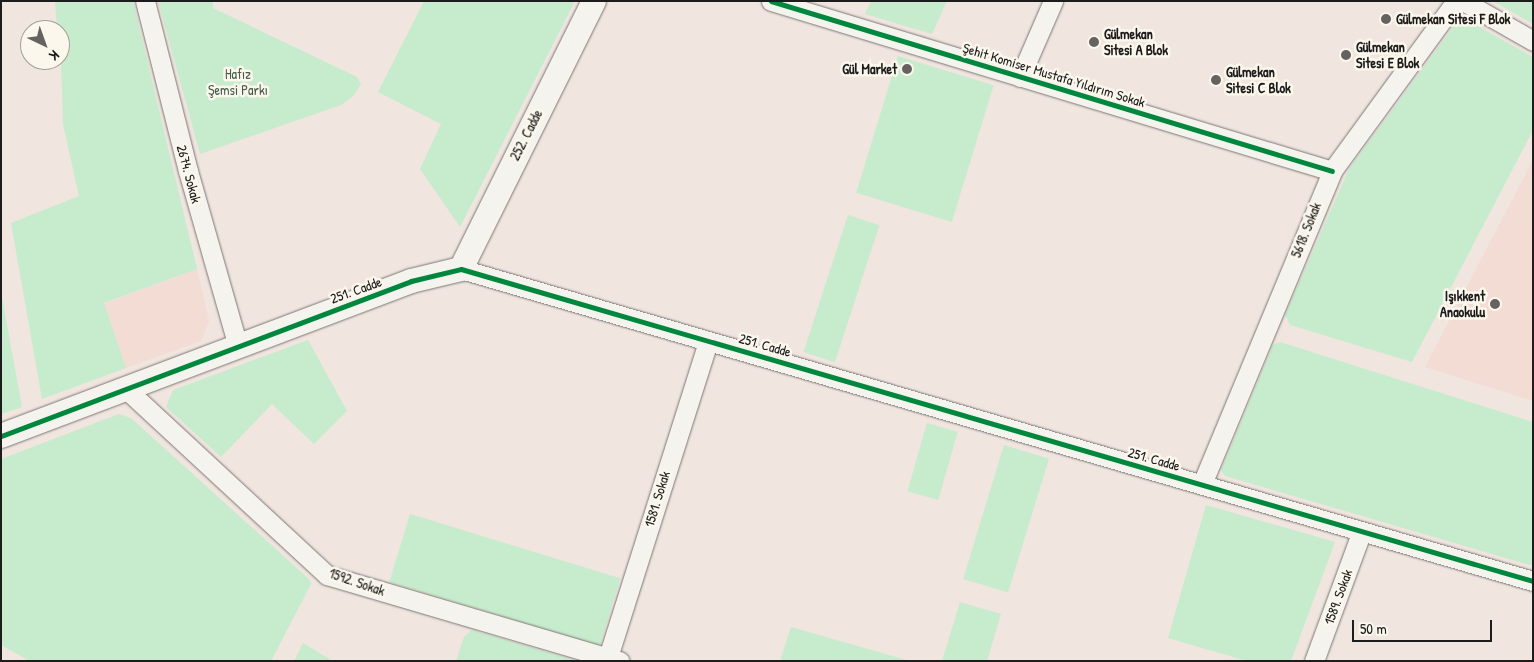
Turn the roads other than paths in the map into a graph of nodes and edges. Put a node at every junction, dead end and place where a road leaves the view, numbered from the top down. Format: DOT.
graph roads {
  1 [pos="145,1"];
  2 [pos="594,1"];
  3 [pos="771,1"];
  4 [pos="1054,1"];
  5 [pos="1456,1"];
  6 [pos="1463,1"];
  7 [pos="1533,41"];
  8 [pos="1020,77"];
  9 [pos="1332,171"];
  10 [pos="461,269"];
  11 [pos="708,341"];
  12 [pos="238,346"];
  13 [pos="126,389"];
  14 [pos="1,436"];
  15 [pos="1202,484"];
  16 [pos="1361,533"];
  17 [pos="1533,581"];
  18 [pos="614,659"];
  19 [pos="1314,661"];
  1 -- 12 [label="street, 2674. Sokak"];
  2 -- 10 [label="street, 252. Cadde"];
  3 -- 8 [label="street, Şehit Komiser Mustafa Yıldırım Sokak"];
  4 -- 8 [label="street"];
  5 -- 9 [label="street, 5618. Sokak"];
  6 -- 7 [label="street"];
  8 -- 9 [label="street, Şehit Komiser Mustafa Yıldırım Sokak"];
  9 -- 15 [label="street, 5618. Sokak"];
  10 -- 11 [label="street, 251. Cadde"];
  10 -- 12 [label="street, 251. Cadde"];
  11 -- 15 [label="street, 251. Cadde"];
  11 -- 18 [label="street, 1581. Sokak"];
  12 -- 13 [label="street, 251. Cadde"];
  13 -- 14 [label="street, 251. Cadde"];
  13 -- 18 [label="street, 1592. Sokak"];
  15 -- 16 [label="street, 251. Cadde"];
  16 -- 17 [label="street, 251. Cadde"];
  16 -- 19 [label="street, 1589. Sokak"];
}
